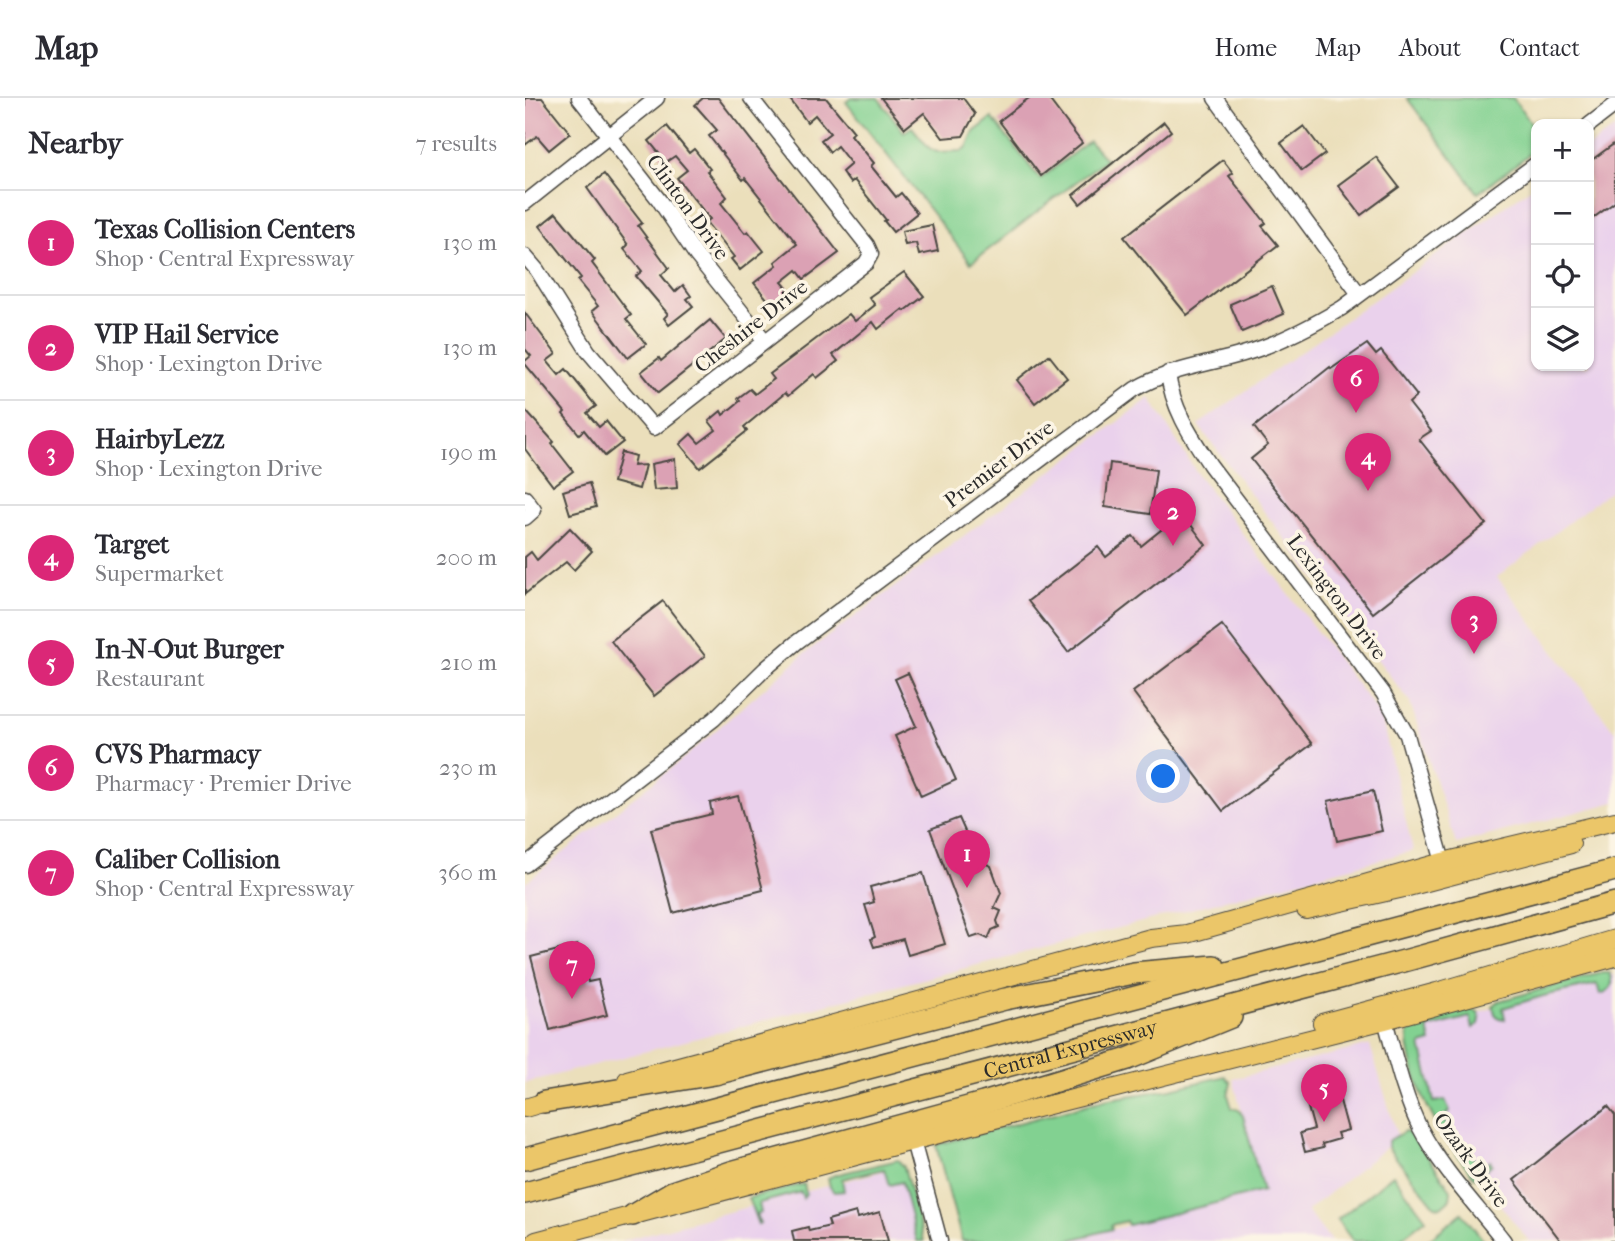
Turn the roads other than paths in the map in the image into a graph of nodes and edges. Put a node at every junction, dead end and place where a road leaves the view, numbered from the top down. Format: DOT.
graph roads {
  1 [pos="579,98"];
  2 [pos="657,98"];
  3 [pos="751,98"];
  4 [pos="1223,101"];
  5 [pos="1615,105"];
  6 [pos="1594,121"];
  7 [pos="610,136"];
  8 [pos="1531,168"];
  9 [pos="525,203"];
  10 [pos="525,256"];
  11 [pos="1359,295"];
  12 [pos="765,341"];
  13 [pos="1168,373"];
  14 [pos="1615,821"];
  15 [pos="1615,832"];
  16 [pos="1443,862"];
  17 [pos="525,864"];
  18 [pos="1615,870"];
  19 [pos="1615,903"];
  20 [pos="1187,934"];
  21 [pos="1615,939"];
  22 [pos="1615,957"];
  23 [pos="1268,962"];
  24 [pos="1287,992"];
  25 [pos="1385,1020"];
  26 [pos="1216,1061"];
  27 [pos="534,1105"];
  28 [pos="913,1141"];
  29 [pos="525,1159"];
  30 [pos="525,1193"];
  31 [pos="633,1215"];
  32 [pos="536,1241"];
  33 [pos="940,1241"];
  34 [pos="1504,1241"];
  1 -- 7 [label="street, Clinton Drive"];
  2 -- 7 [label="street"];
  3 -- 12 [label="street, Cheshire Drive"];
  4 -- 11 [label="street"];
  5 -- 6 [label="street"];
  7 -- 9 [label="street"];
  7 -- 12 [label="street, Clinton Drive"];
  8 -- 11 [label="street, Premier Drive"];
  10 -- 12 [label="street, Cheshire Drive"];
  11 -- 13 [label="street, Premier Drive"];
  13 -- 16 [label="street, Lexington Drive"];
  13 -- 17 [label="street, Premier Drive"];
  14 -- 16 [label="main road"];
  15 -- 20 [label="main road"];
  16 -- 20 [label="main road"];
  18 -- 23 [label="highway, Central Expressway"];
  19 -- 24 [label="highway, Central Expressway"];
  20 -- 27 [label="main road"];
  21 -- 26 [label="main road"];
  22 -- 25 [label="main road"];
  23 -- 27 [label="highway"];
  23 -- 29 [label="highway, Central Expressway"];
  24 -- 30 [label="highway, Central Expressway"];
  24 -- 31 [label="highway"];
  25 -- 26 [label="main road"];
  25 -- 34 [label="street, Ozark Drive"];
  26 -- 28 [label="main road"];
  28 -- 31 [label="main road"];
  28 -- 33 [label="street"];
  31 -- 32 [label="main road"];
}
